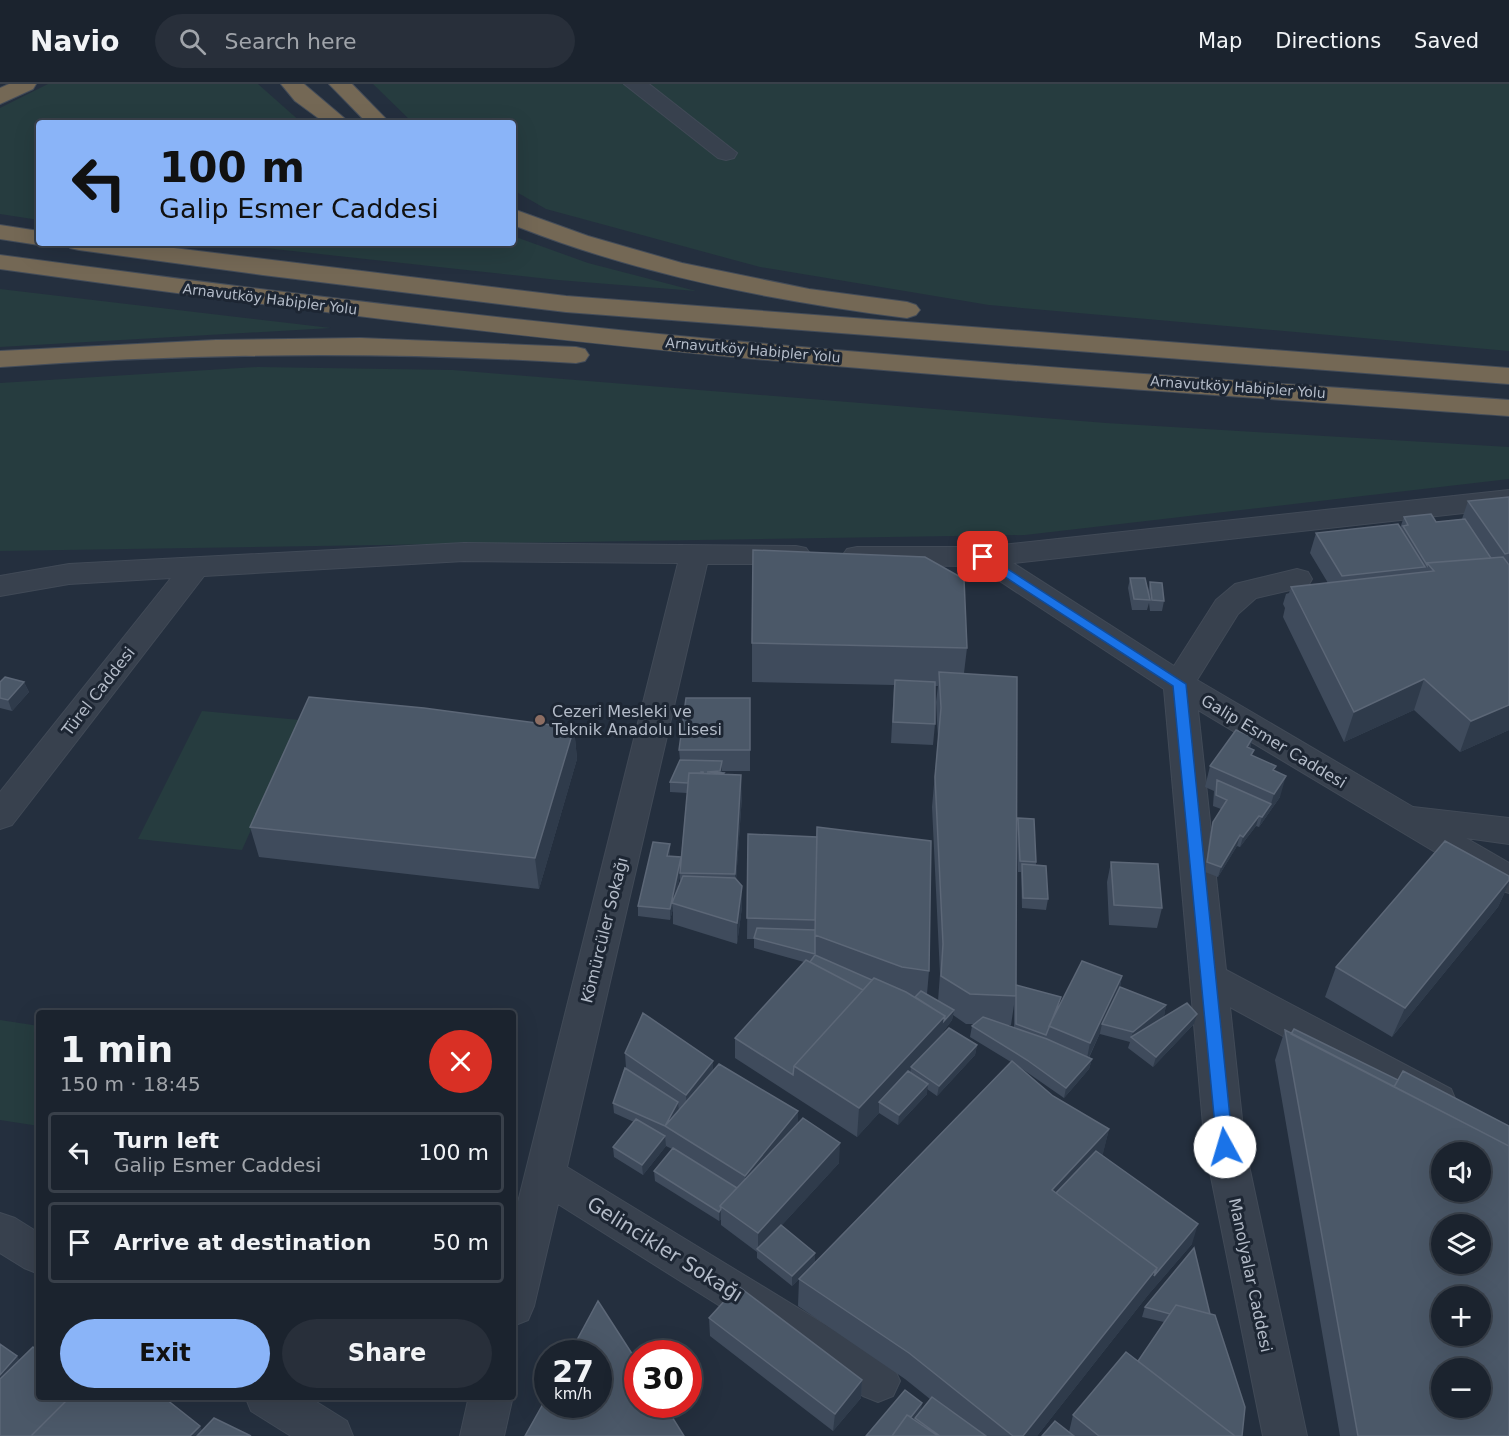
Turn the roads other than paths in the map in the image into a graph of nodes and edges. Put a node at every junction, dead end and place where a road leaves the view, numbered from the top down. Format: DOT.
graph roads {
  1 [pos="25,84"];
  2 [pos="292,84"];
  3 [pos="340,84"];
  4 [pos="634,84"];
  5 [pos="0,97"];
  6 [pos="335,120"];
  7 [pos="376,120"];
  8 [pos="726,153"];
  9 [pos="524,221"];
  10 [pos="0,232"];
  11 [pos="36,238"];
  12 [pos="101,246"];
  13 [pos="0,262"];
  14 [pos="0,359"];
  15 [pos="1402,368"];
  16 [pos="1509,376"];
  17 [pos="1183,383"];
  18 [pos="1509,408"];
  19 [pos="1509,499"];
  20 [pos="695,554"];
  21 [pos="983,557"];
  22 [pos="196,566"];
  23 [pos="1297,579"];
  24 [pos="0,586"];
  25 [pos="1179,684"];
  26 [pos="0,816"];
  27 [pos="1399,817"];
  28 [pos="1509,831"];
  29 [pos="1509,880"];
  30 [pos="1208,978"];
  31 [pos="1444,1105"];
  32 [pos="545,1175"];
  33 [pos="0,1231"];
  34 [pos="36,1253"];
  35 [pos="516,1294"];
  36 [pos="878,1381"];
  37 [pos="273,1400"];
  38 [pos="490,1400"];
  39 [pos="331,1436"];
  40 [pos="482,1436"];
  41 [pos="1284,1436"];
  1 -- 5 [label="highway"];
  2 -- 6 [label="highway"];
  3 -- 7 [label="highway"];
  4 -- 8 [label="street"];
  9 -- 15 [label="highway"];
  10 -- 11 [label="highway"];
  12 -- 15 [label="highway, Arnavutköy Habipler Yolu"];
  13 -- 17 [label="highway, Arnavutköy Habipler Yolu"];
  14 -- 17 [label="highway"];
  15 -- 16 [label="highway, Arnavutköy Habipler Yolu"];
  17 -- 18 [label="highway, Arnavutköy Habipler Yolu"];
  19 -- 21 [label="street"];
  20 -- 21 [label="street"];
  20 -- 22 [label="street"];
  20 -- 32 [label="street, Kömürcüler Sokağı"];
  21 -- 25 [label="street, Galip Esmer Caddesi"];
  22 -- 24 [label="street"];
  22 -- 26 [label="street, Türel Caddesi"];
  23 -- 25 [label="street"];
  25 -- 27 [label="street, Galip Esmer Caddesi"];
  25 -- 30 [label="street, Manolyalar Caddesi"];
  27 -- 28 [label="street"];
  27 -- 29 [label="street, Galip Esmer Caddesi"];
  30 -- 31 [label="street"];
  30 -- 41 [label="street, Manolyalar Caddesi"];
  32 -- 35 [label="street, Kömürcüler Sokağı"];
  32 -- 36 [label="street, Gelincikler Sokağı"];
  33 -- 34 [label="street"];
  37 -- 39 [label="street"];
  38 -- 40 [label="street"];
}
